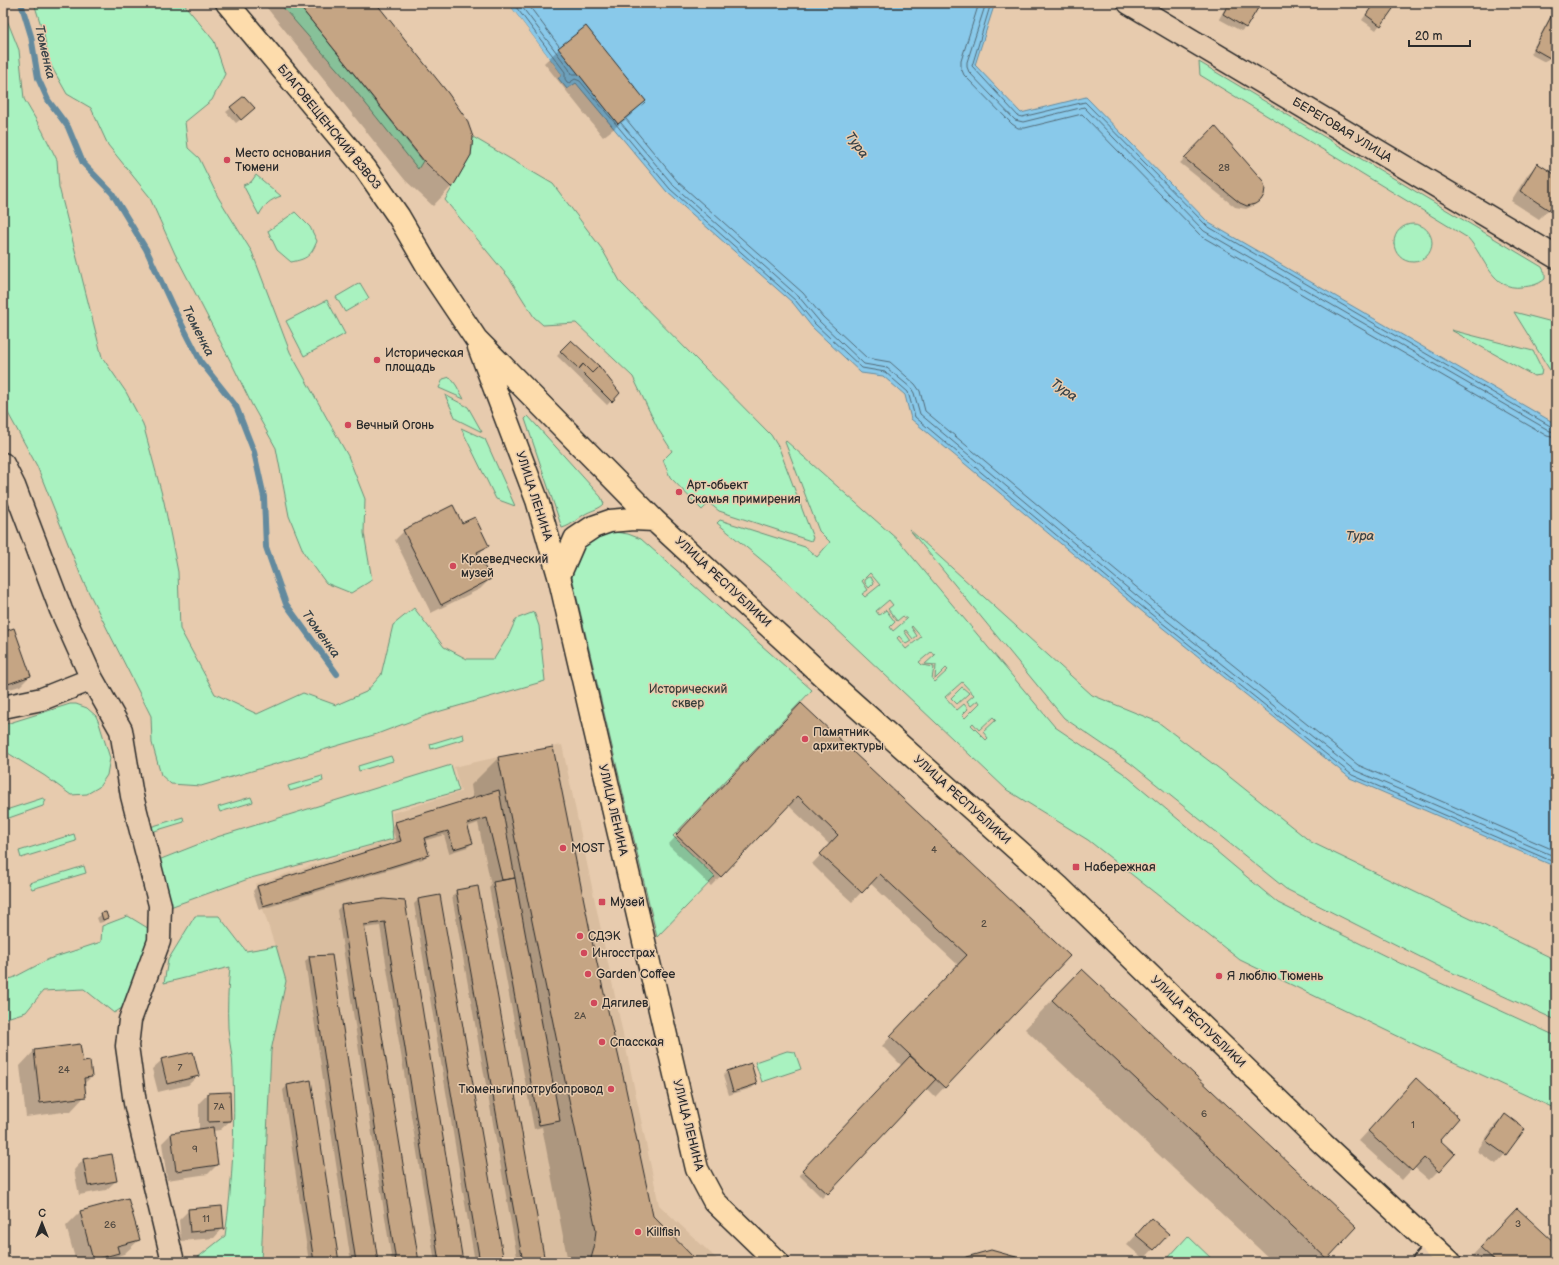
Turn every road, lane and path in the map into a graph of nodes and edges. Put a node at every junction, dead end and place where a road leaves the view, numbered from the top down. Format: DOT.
graph roads {
  1 [pos="227,3"];
  2 [pos="1128,3"];
  3 [pos="1556,257"];
  4 [pos="476,338"];
  5 [pos="3,464"];
  6 [pos="654,520"];
  7 [pos="559,576"];
  8 [pos="92,678"];
  9 [pos="3,707"];
  10 [pos="1436,1258"];
  11 [pos="173,1262"];
  12 [pos="777,1262"];
  1 -- 4 [label="main road, БЛАГОВЕЩЕНСКИЙ ВЗВОЗ"];
  2 -- 3 [label="street, БЕРЕГОВАЯ УЛИЦА"];
  4 -- 6 [label="main road, УЛИЦА РЕСПУБЛИКИ"];
  4 -- 7 [label="main road, УЛИЦА ЛЕНИНА"];
  5 -- 8 [label="street"];
  6 -- 7 [label="main road"];
  6 -- 10 [label="main road, УЛИЦА РЕСПУБЛИКИ"];
  7 -- 12 [label="main road, УЛИЦА ЛЕНИНА"];
  8 -- 9 [label="street"];
  8 -- 11 [label="street"];
}
